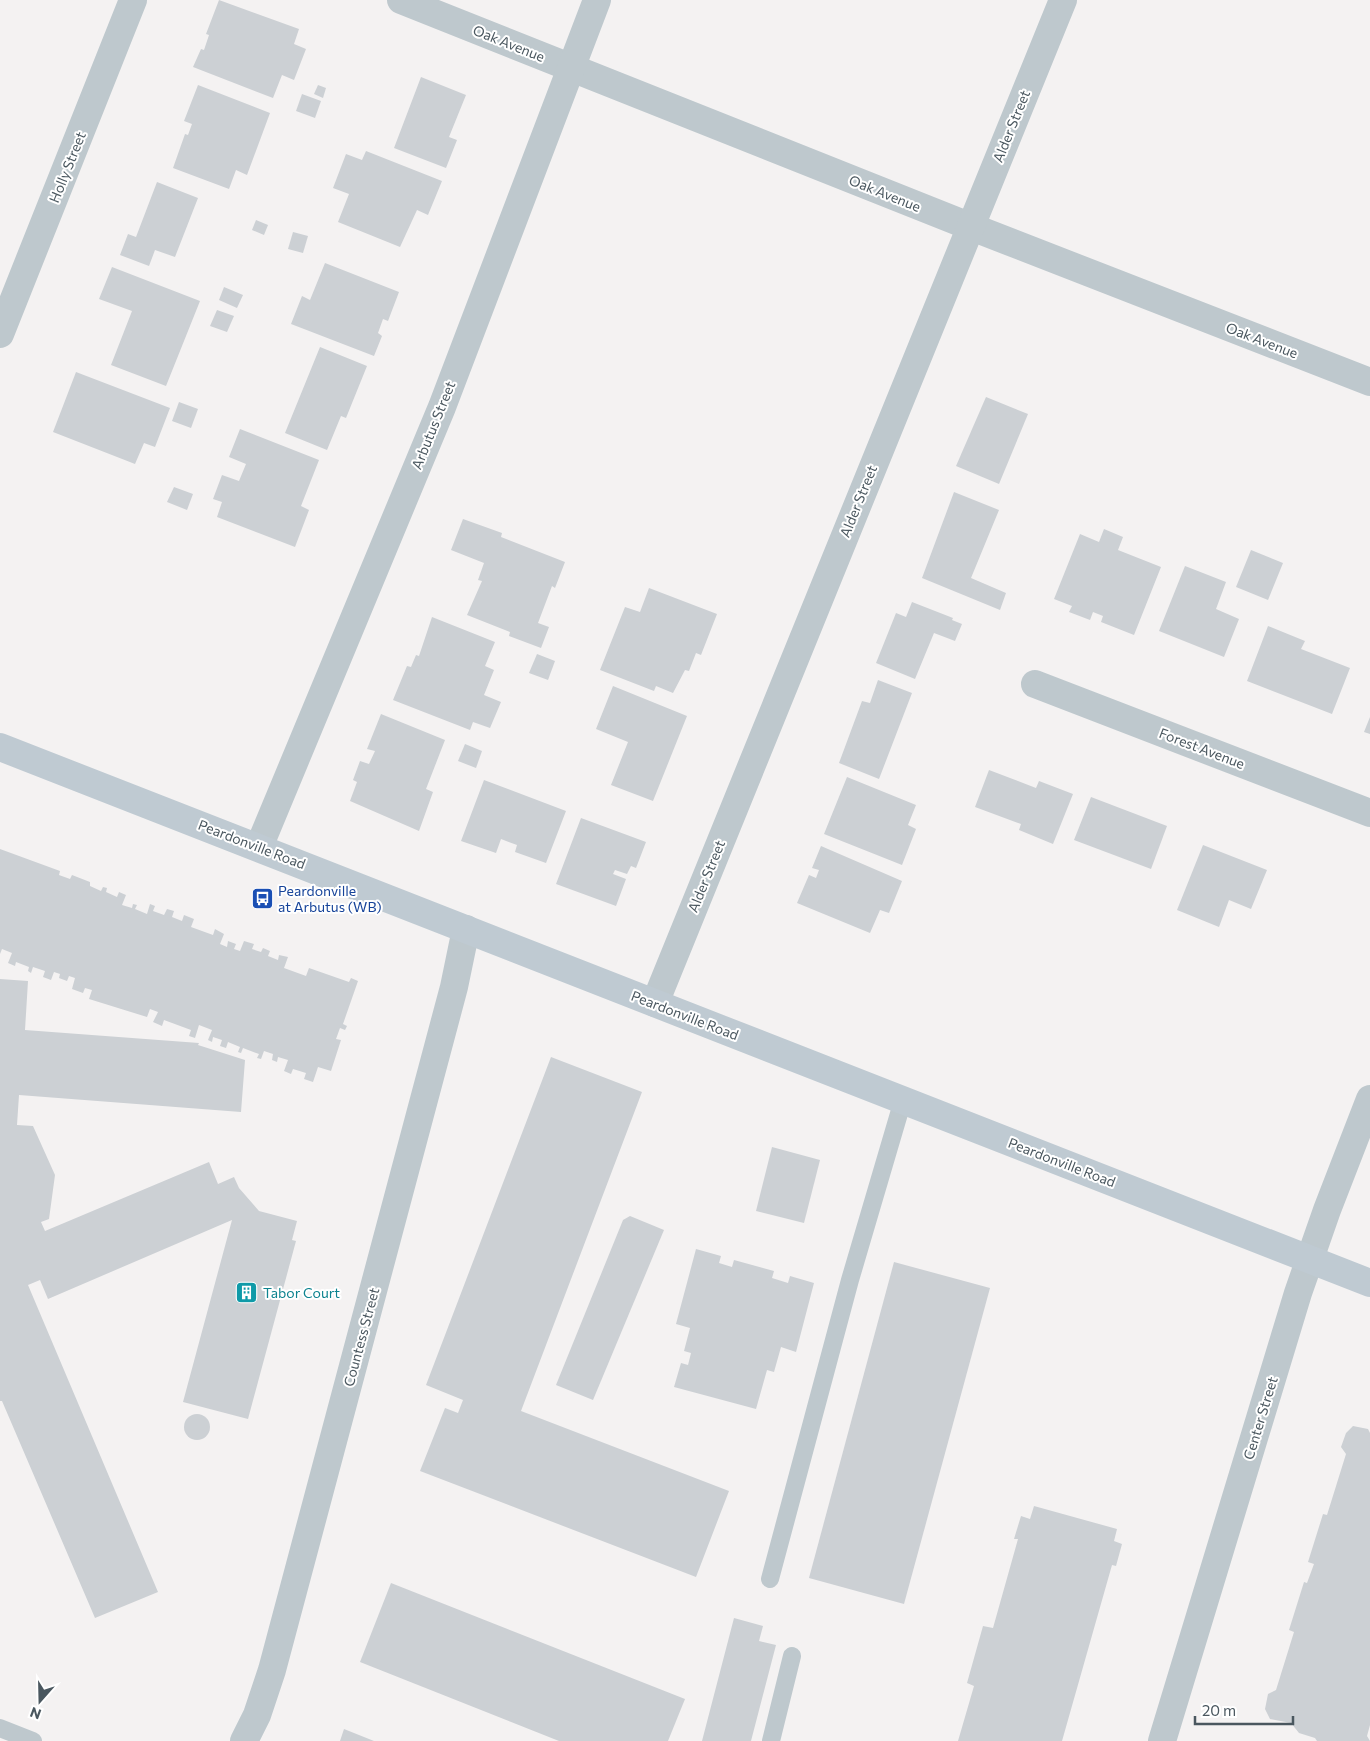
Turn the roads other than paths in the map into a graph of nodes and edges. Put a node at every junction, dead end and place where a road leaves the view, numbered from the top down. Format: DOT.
graph roads {
  1 [pos="133,0"];
  2 [pos="401,0"];
  3 [pos="597,0"];
  4 [pos="1063,0"];
  5 [pos="570,68"];
  6 [pos="969,226"];
  7 [pos="0,334"];
  8 [pos="1370,382"];
  9 [pos="1034,684"];
  10 [pos="0,746"];
  11 [pos="1370,813"];
  12 [pos="259,847"];
  13 [pos="466,929"];
  14 [pos="655,1003"];
  15 [pos="1370,1099"];
  16 [pos="903,1100"];
  17 [pos="1309,1259"];
  18 [pos="1370,1283"];
  19 [pos="770,1579"];
  20 [pos="792,1656"];
  21 [pos="0,1728"];
  22 [pos="33,1741"];
  23 [pos="244,1741"];
  24 [pos="771,1741"];
  25 [pos="1162,1741"];
  1 -- 7 [label="street, Holly Street"];
  2 -- 5 [label="street, Oak Avenue"];
  3 -- 5 [label="street, Arbutus Street"];
  4 -- 6 [label="street, Alder Street"];
  5 -- 6 [label="street, Oak Avenue"];
  5 -- 12 [label="street, Arbutus Street"];
  6 -- 8 [label="street, Oak Avenue"];
  6 -- 14 [label="street, Alder Street"];
  9 -- 11 [label="street, Forest Avenue"];
  10 -- 12 [label="main road, Peardonville Road"];
  12 -- 13 [label="main road, Peardonville Road"];
  13 -- 14 [label="main road, Peardonville Road"];
  13 -- 23 [label="street, Countess Street"];
  14 -- 16 [label="main road, Peardonville Road"];
  15 -- 17 [label="street, Center Street"];
  16 -- 17 [label="main road, Peardonville Road"];
  16 -- 19 [label="lane"];
  17 -- 18 [label="main road, Peardonville Road"];
  17 -- 25 [label="street, Center Street"];
  20 -- 24 [label="lane"];
  21 -- 22 [label="lane"];
}
